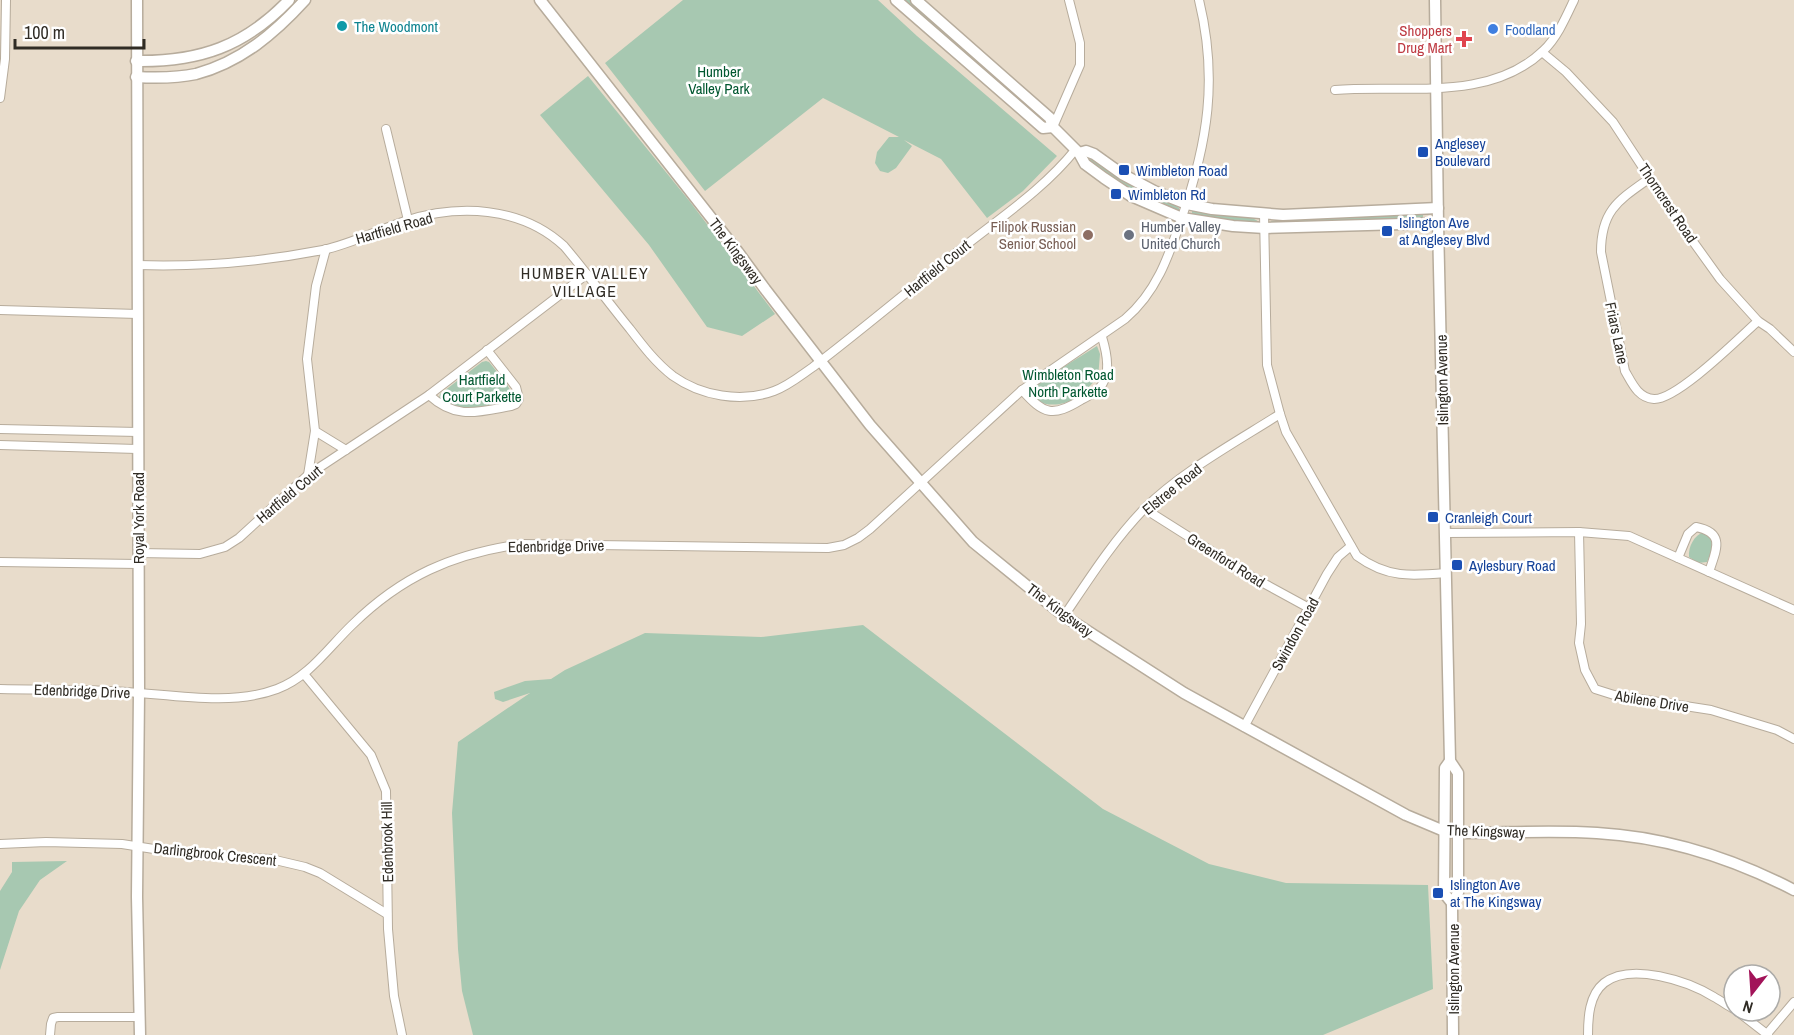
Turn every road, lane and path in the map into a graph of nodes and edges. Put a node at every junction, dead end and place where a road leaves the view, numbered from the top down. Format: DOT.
graph roads {
  1 [pos="6,0"];
  2 [pos="137,0"];
  3 [pos="289,0"];
  4 [pos="305,0"];
  5 [pos="540,0"];
  6 [pos="896,0"];
  7 [pos="916,0"];
  8 [pos="1069,0"];
  9 [pos="1199,0"];
  10 [pos="1435,0"];
  11 [pos="1574,0"];
  12 [pos="212,52"];
  13 [pos="1542,52"];
  14 [pos="136,61"];
  15 [pos="216,66"];
  16 [pos="136,77"];
  17 [pos="1437,88"];
  18 [pos="1335,90"];
  19 [pos="0,98"];
  20 [pos="1053,127"];
  21 [pos="386,129"];
  22 [pos="1077,151"];
  23 [pos="1650,178"];
  24 [pos="1187,204"];
  25 [pos="1438,208"];
  26 [pos="1264,214"];
  27 [pos="1182,218"];
  28 [pos="408,220"];
  29 [pos="1438,223"];
  30 [pos="1265,228"];
  31 [pos="326,249"];
  32 [pos="137,265"];
  33 [pos="587,274"];
  34 [pos="0,310"];
  35 [pos="138,314"];
  36 [pos="1758,321"];
  37 [pos="1102,337"];
  38 [pos="487,350"];
  39 [pos="1794,352"];
  40 [pos="821,360"];
  41 [pos="1022,390"];
  42 [pos="429,395"];
  43 [pos="1280,414"];
  44 [pos="0,429"];
  45 [pos="315,431"];
  46 [pos="138,432"];
  47 [pos="0,445"];
  48 [pos="137,449"];
  49 [pos="346,450"];
  50 [pos="308,475"];
  51 [pos="921,484"];
  52 [pos="1145,508"];
  53 [pos="1579,532"];
  54 [pos="1446,533"];
  55 [pos="1351,546"];
  56 [pos="138,558"];
  57 [pos="1678,558"];
  58 [pos="0,562"];
  59 [pos="1709,572"];
  60 [pos="1446,573"];
  61 [pos="1309,608"];
  62 [pos="1794,610"];
  63 [pos="1064,616"];
  64 [pos="304,674"];
  65 [pos="0,689"];
  66 [pos="139,693"];
  67 [pos="1244,727"];
  68 [pos="1794,739"];
  69 [pos="1450,760"];
  70 [pos="1444,831"];
  71 [pos="1458,833"];
  72 [pos="0,844"];
  73 [pos="138,846"];
  74 [pos="1794,891"];
  75 [pos="1452,903"];
  76 [pos="387,914"];
  77 [pos="1722,1001"];
  78 [pos="1794,1002"];
  79 [pos="140,1017"];
  80 [pos="1752,1023"];
  81 [pos="51,1035"];
  82 [pos="140,1035"];
  83 [pos="402,1035"];
  84 [pos="1453,1035"];
  85 [pos="1588,1035"];
  86 [pos="1767,1035"];
  1 -- 19 [label="street"];
  2 -- 14 [label="street, Royal York Road"];
  3 -- 12 [label="street"];
  4 -- 15 [label="street"];
  5 -- 40 [label="street, The Kingsway"];
  6 -- 20 [label="street"];
  7 -- 20 [label="street"];
  8 -- 20 [label="street"];
  9 -- 24 [label="street"];
  10 -- 17 [label="street, Islington Avenue"];
  11 -- 13 [label="street"];
  12 -- 14 [label="street"];
  12 -- 15 [label="street"];
  13 -- 17 [label="street"];
  13 -- 23 [label="street, Thorncrest Road"];
  14 -- 16 [label="street, Royal York Road"];
  15 -- 16 [label="street"];
  16 -- 32 [label="street, Royal York Road"];
  17 -- 18 [label="street"];
  17 -- 25 [label="street, Islington Avenue"];
  20 -- 22 [label="street"];
  21 -- 28 [label="street"];
  22 -- 24 [label="street"];
  22 -- 27 [label="street"];
  22 -- 40 [label="street, Hartfield Court"];
  23 -- 36 [label="street, Thorncrest Road"];
  23 -- 36 [label="street, Friars Lane"];
  24 -- 26 [label="street"];
  24 -- 27 [label="street"];
  25 -- 26 [label="street"];
  25 -- 29 [label="street, Islington Avenue"];
  26 -- 30 [label="street"];
  27 -- 30 [label="street"];
  27 -- 37 [label="street"];
  28 -- 31 [label="street, Hartfield Road"];
  28 -- 33 [label="street, Hartfield Road"];
  29 -- 30 [label="street"];
  29 -- 54 [label="street, Islington Avenue"];
  30 -- 43 [label="street"];
  31 -- 32 [label="street, Hartfield Road"];
  31 -- 45 [label="street"];
  32 -- 35 [label="street, Royal York Road"];
  33 -- 38 [label="street, Hartfield Court"];
  33 -- 40 [label="street, Hartfield Road"];
  34 -- 35 [label="street"];
  35 -- 46 [label="street, Royal York Road"];
  36 -- 39 [label="street, Thorncrest Road"];
  37 -- 41 [label="street"];
  37 -- 41 [label="street"];
  38 -- 42 [label="street, Hartfield Court"];
  38 -- 42 [label="street"];
  40 -- 51 [label="street, The Kingsway"];
  41 -- 51 [label="street"];
  42 -- 49 [label="street, Hartfield Court"];
  43 -- 52 [label="street, Elstree Road"];
  43 -- 55 [label="street"];
  44 -- 46 [label="street"];
  45 -- 49 [label="street"];
  45 -- 50 [label="street"];
  46 -- 48 [label="street, Royal York Road"];
  47 -- 48 [label="street"];
  48 -- 56 [label="street, Royal York Road"];
  49 -- 50 [label="street, Hartfield Court"];
  50 -- 56 [label="street, Hartfield Court"];
  51 -- 63 [label="street, The Kingsway"];
  51 -- 64 [label="street, Edenbridge Drive"];
  52 -- 61 [label="street, Greenford Road"];
  52 -- 63 [label="street, Elstree Road"];
  53 -- 54 [label="street"];
  53 -- 57 [label="street"];
  53 -- 68 [label="street, Abilene Drive"];
  54 -- 60 [label="street, Islington Avenue"];
  55 -- 60 [label="street"];
  55 -- 61 [label="street, Swindon Road"];
  56 -- 58 [label="street, Hartfield Court"];
  56 -- 66 [label="street, Royal York Road"];
  57 -- 59 [label="street"];
  57 -- 59 [label="street"];
  59 -- 62 [label="street"];
  60 -- 69 [label="street, Islington Avenue"];
  61 -- 67 [label="street, Swindon Road"];
  63 -- 67 [label="street, The Kingsway"];
  64 -- 66 [label="street, Edenbridge Drive"];
  64 -- 76 [label="street, Edenbrook Hill"];
  65 -- 66 [label="street, Edenbridge Drive"];
  66 -- 73 [label="street, Royal York Road"];
  67 -- 70 [label="street, The Kingsway"];
  69 -- 70 [label="street, Islington Avenue"];
  69 -- 71 [label="street, Islington Avenue"];
  70 -- 71 [label="street, The Kingsway"];
  70 -- 75 [label="street, Islington Avenue"];
  71 -- 74 [label="street, The Kingsway"];
  71 -- 75 [label="street, Islington Avenue"];
  72 -- 73 [label="street, Darlingbrook Crescent"];
  73 -- 76 [label="street, Darlingbrook Crescent"];
  73 -- 79 [label="street, Royal York Road"];
  75 -- 84 [label="street, Islington Avenue"];
  76 -- 83 [label="street, Edenbrook Hill"];
  77 -- 85 [label="street"];
  78 -- 86 [label="street"];
  79 -- 81 [label="street"];
  79 -- 82 [label="street, Royal York Road"];
  80 -- 86 [label="street"];
}
